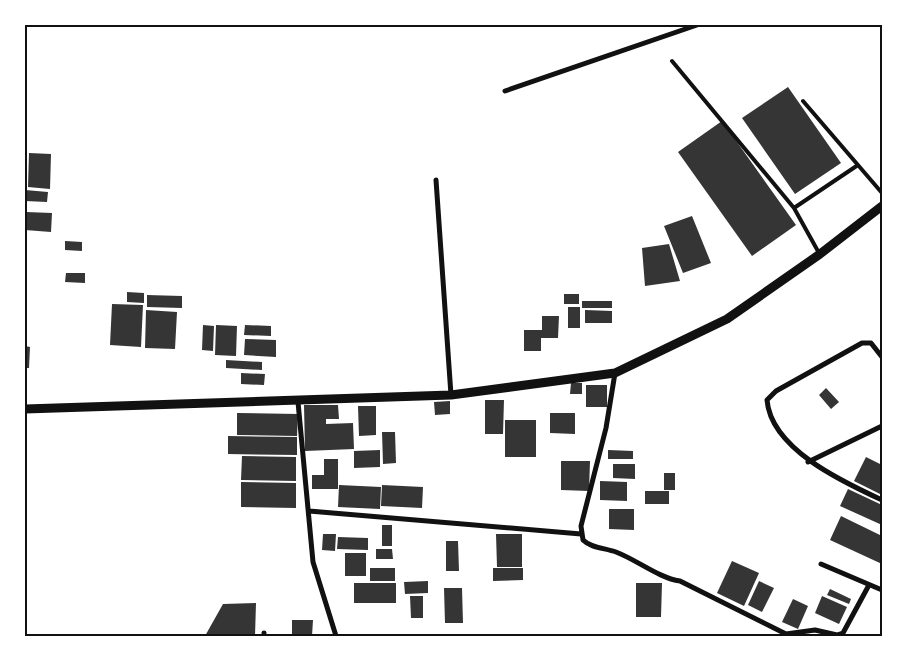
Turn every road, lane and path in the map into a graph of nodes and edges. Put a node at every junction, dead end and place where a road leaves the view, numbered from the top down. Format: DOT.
graph roads {
  1 [pos="697,25"];
  2 [pos="672,61"];
  3 [pos="505,91"];
  4 [pos="803,101"];
  5 [pos="858,165"];
  6 [pos="436,180"];
  7 [pos="882,193"];
  8 [pos="882,206"];
  9 [pos="794,208"];
  10 [pos="820,254"];
  11 [pos="882,357"];
  12 [pos="615,373"];
  13 [pos="451,396"];
  14 [pos="298,402"];
  15 [pos="25,409"];
  16 [pos="882,426"];
  17 [pos="808,462"];
  18 [pos="882,500"];
  19 [pos="310,511"];
  20 [pos="581,534"];
  21 [pos="821,564"];
  22 [pos="869,584"];
  23 [pos="882,590"];
  24 [pos="336,636"];
  1 -- 3 [label="street"];
  2 -- 9 [label="lane"];
  4 -- 5 [label="lane"];
  5 -- 7 [label="lane"];
  5 -- 9 [label="lane"];
  6 -- 13 [label="street"];
  8 -- 10 [label="street"];
  9 -- 10 [label="lane"];
  10 -- 12 [label="street"];
  11 -- 17 [label="street"];
  12 -- 13 [label="street"];
  12 -- 20 [label="street"];
  13 -- 14 [label="street"];
  14 -- 15 [label="street"];
  14 -- 19 [label="street"];
  16 -- 17 [label="street"];
  17 -- 18 [label="street"];
  19 -- 20 [label="street"];
  19 -- 24 [label="street"];
  20 -- 22 [label="street"];
  21 -- 22 [label="street"];
  22 -- 23 [label="street"];
}
